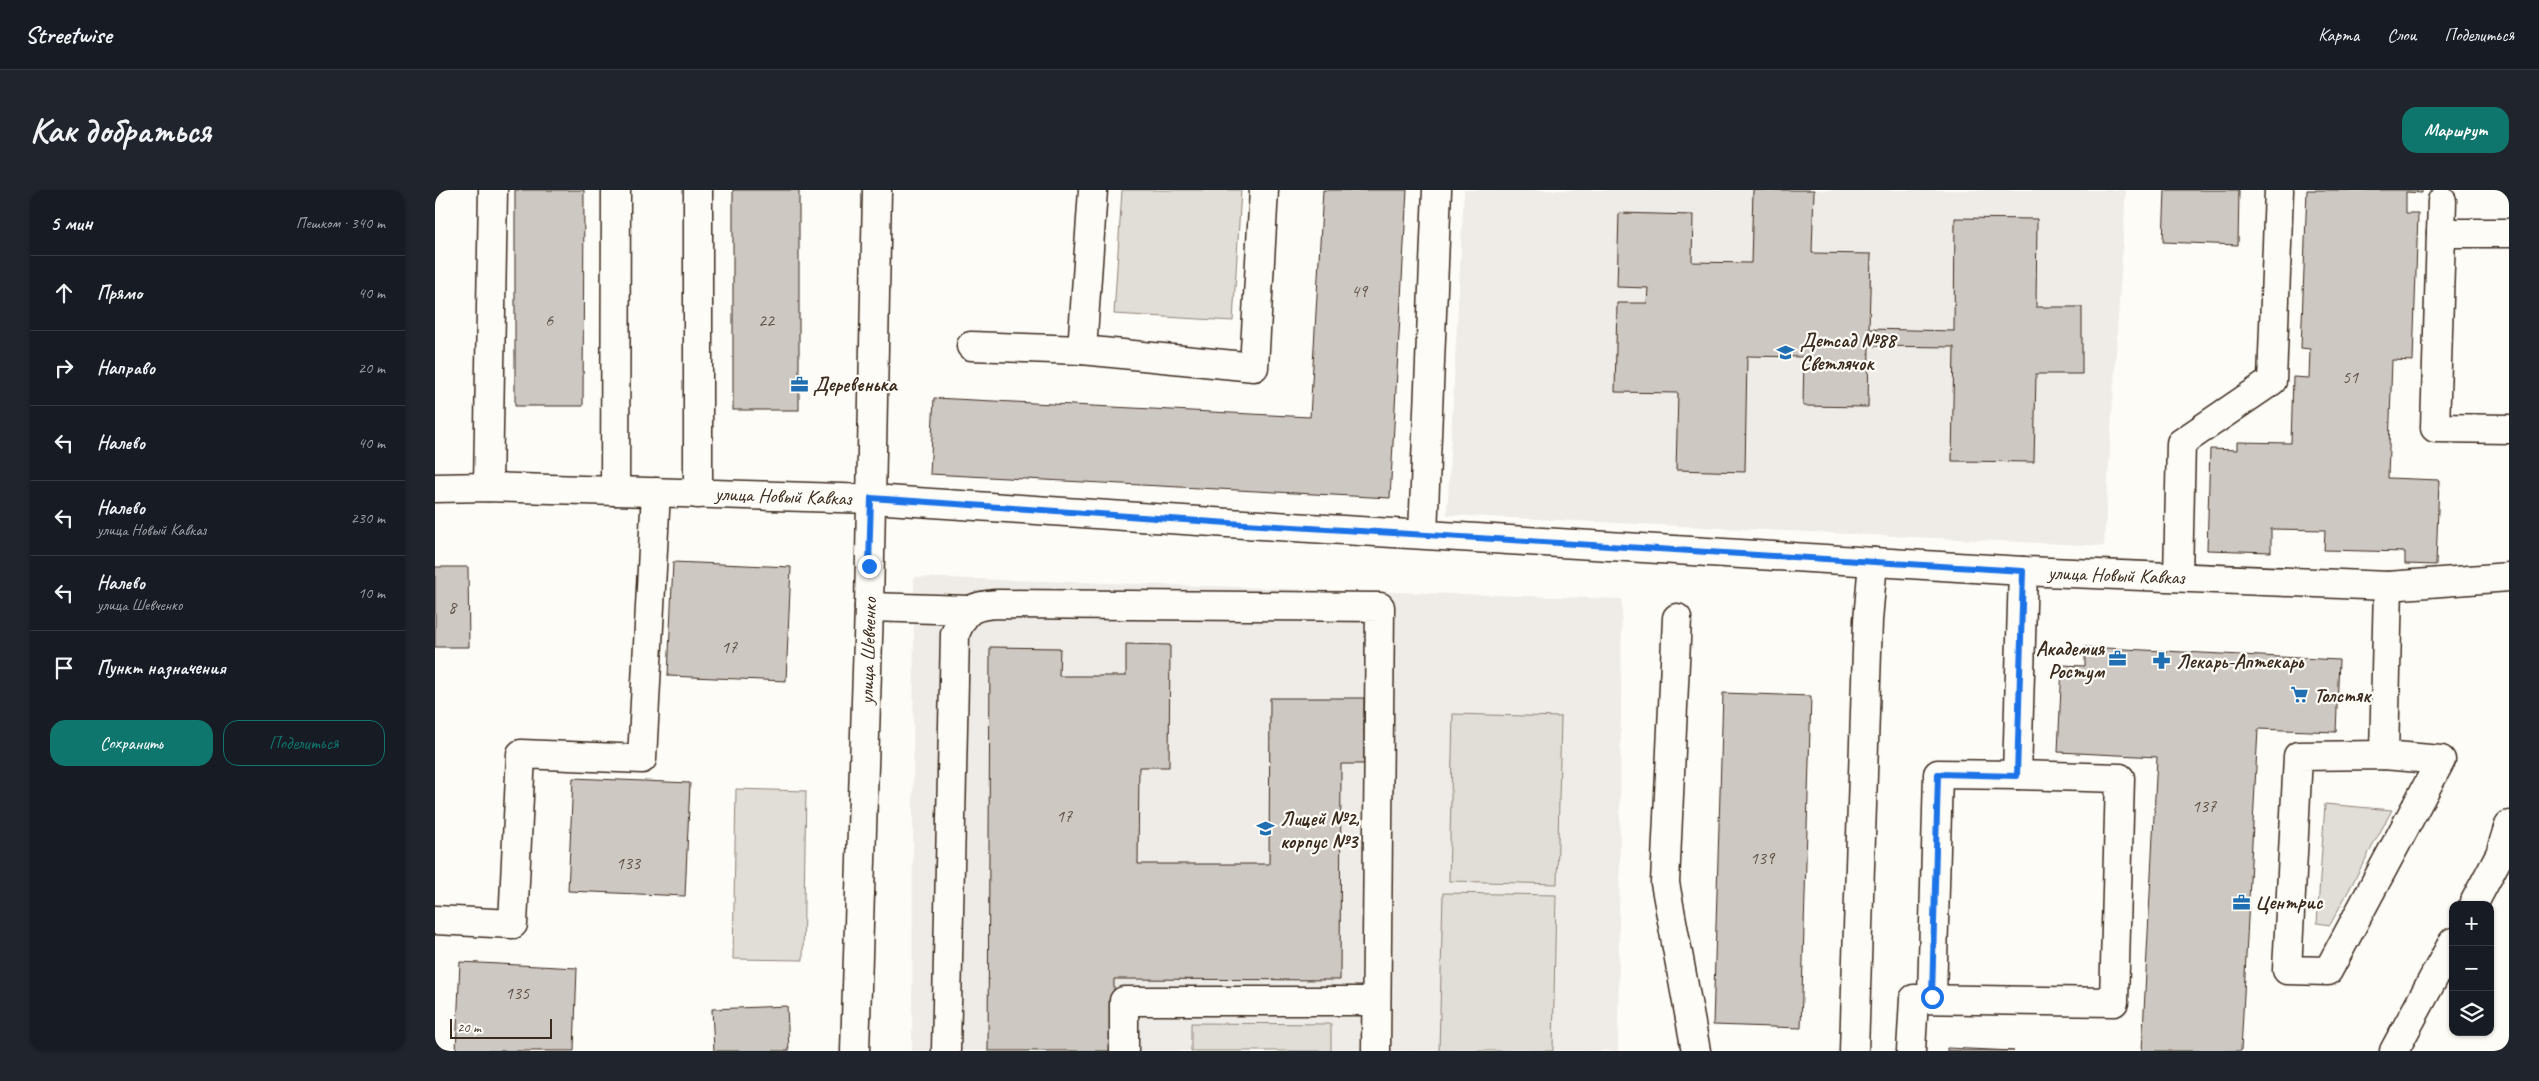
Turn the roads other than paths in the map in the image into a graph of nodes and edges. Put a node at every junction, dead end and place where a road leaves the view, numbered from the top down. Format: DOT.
graph roads {
  1 [pos="493,190"];
  2 [pos="616,190"];
  3 [pos="697,190"];
  4 [pos="877,190"];
  5 [pos="1093,190"];
  6 [pos="1264,190"];
  7 [pos="1437,190"];
  8 [pos="2279,190"];
  9 [pos="2442,201"];
  10 [pos="2441,233"];
  11 [pos="2509,233"];
  12 [pos="971,346"];
  13 [pos="1082,350"];
  14 [pos="2509,429"];
  15 [pos="488,487"];
  16 [pos="435,488"];
  17 [pos="615,491"];
  18 [pos="656,492"];
  19 [pos="698,494"];
  20 [pos="871,498"];
  21 [pos="1423,534"];
  22 [pos="1873,562"];
  23 [pos="2023,571"];
  24 [pos="2509,576"];
  25 [pos="2178,577"];
  26 [pos="2388,586"];
  27 [pos="869,607"];
  28 [pos="969,610"];
  29 [pos="1677,618"];
  30 [pos="2384,755"];
  31 [pos="2017,776"];
  32 [pos="2509,825"];
  33 [pos="2475,901"];
  34 [pos="435,920"];
  35 [pos="2451,946"];
  36 [pos="1932,997"];
  37 [pos="1376,1001"];
  38 [pos="855,1051"];
  39 [pos="946,1051"];
  40 [pos="1124,1051"];
  41 [pos="1376,1051"];
  42 [pos="1696,1051"];
  43 [pos="1854,1051"];
  44 [pos="1911,1051"];
  45 [pos="2394,1051"];
  1 -- 15 [label="street"];
  2 -- 17 [label="street"];
  3 -- 19 [label="street"];
  4 -- 20 [label="street, улица Шевченко"];
  5 -- 13 [label="street"];
  6 -- 13 [label="street"];
  7 -- 21 [label="street"];
  8 -- 25 [label="street"];
  9 -- 10 [label="street"];
  10 -- 11 [label="street"];
  10 -- 14 [label="street"];
  12 -- 13 [label="street"];
  15 -- 16 [label="street, улица Новый Кавказ"];
  15 -- 17 [label="street, улица Новый Кавказ"];
  17 -- 18 [label="street, улица Новый Кавказ"];
  18 -- 19 [label="street, улица Новый Кавказ"];
  18 -- 34 [label="street"];
  19 -- 20 [label="street, улица Новый Кавказ"];
  20 -- 21 [label="street, улица Новый Кавказ"];
  20 -- 27 [label="street, улица Шевченко"];
  21 -- 22 [label="street, улица Новый Кавказ"];
  22 -- 23 [label="street, улица Новый Кавказ"];
  22 -- 43 [label="street"];
  23 -- 25 [label="street, улица Новый Кавказ"];
  23 -- 31 [label="street"];
  24 -- 26 [label="street, улица Новый Кавказ"];
  25 -- 26 [label="street, улица Новый Кавказ"];
  26 -- 30 [label="street"];
  27 -- 28 [label="street"];
  27 -- 38 [label="street, улица Шевченко"];
  28 -- 37 [label="street"];
  28 -- 39 [label="street"];
  29 -- 42 [label="street"];
  30 -- 30 [label="street"];
  31 -- 36 [label="street"];
  31 -- 36 [label="street"];
  32 -- 33 [label="street"];
  35 -- 45 [label="street"];
  36 -- 44 [label="street"];
  37 -- 40 [label="street"];
  37 -- 41 [label="street"];
}
